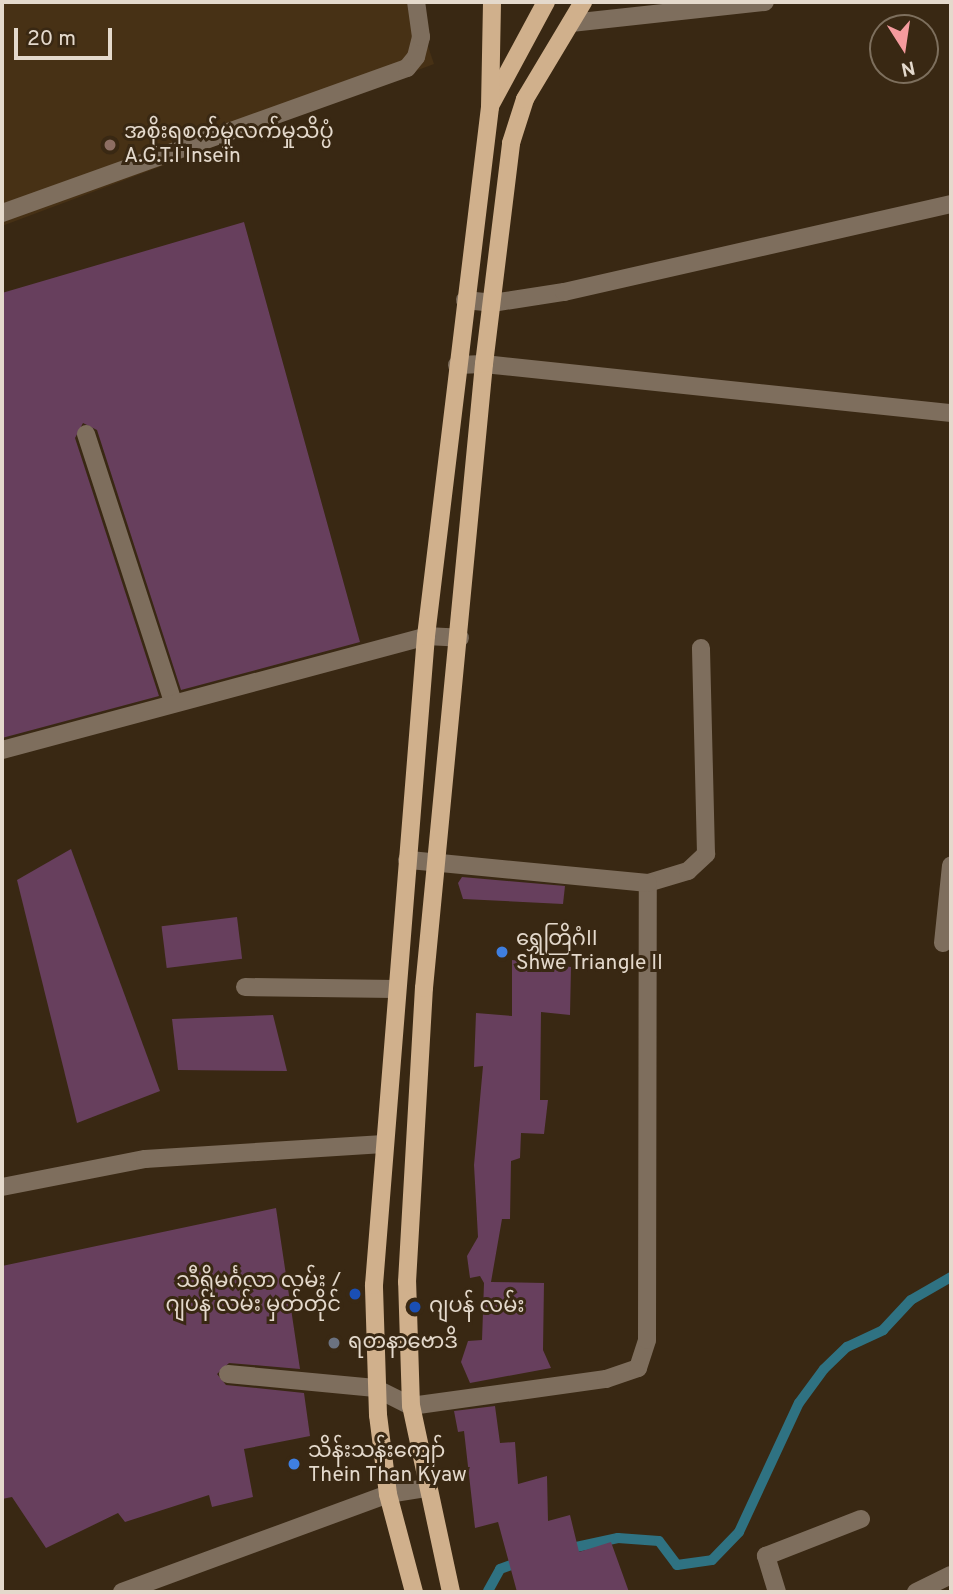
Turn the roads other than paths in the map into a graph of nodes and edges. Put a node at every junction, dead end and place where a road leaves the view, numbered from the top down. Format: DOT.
graph roads {
  1 [pos="416,2"];
  2 [pos="492,2"];
  3 [pos="546,2"];
  4 [pos="583,2"];
  5 [pos="765,2"];
  6 [pos="571,23"];
  7 [pos="490,107"];
  8 [pos="511,143"];
  9 [pos="951,204"];
  10 [pos="2,213"];
  11 [pos="465,300"];
  12 [pos="492,303"];
  13 [pos="484,364"];
  14 [pos="457,365"];
  15 [pos="951,413"];
  16 [pos="86,434"];
  17 [pos="426,636"];
  18 [pos="460,638"];
  19 [pos="701,648"];
  20 [pos="173,702"];
  21 [pos="2,750"];
  22 [pos="407,860"];
  23 [pos="435,865"];
  24 [pos="951,865"];
  25 [pos="648,883"];
  26 [pos="943,943"];
  27 [pos="245,986"];
  28 [pos="395,989"];
  29 [pos="384,1144"];
  30 [pos="2,1187"];
  31 [pos="228,1374"];
  32 [pos="374,1388"];
  33 [pos="411,1406"];
  34 [pos="426,1488"];
  35 [pos="388,1494"];
  36 [pos="861,1519"];
  37 [pos="951,1575"];
  38 [pos="122,1592"];
  39 [pos="414,1592"];
  40 [pos="451,1592"];
  41 [pos="777,1592"];
  42 [pos="916,1592"];
  1 -- 10 [label="street"];
  2 -- 7 [label="main road"];
  3 -- 7 [label="main road"];
  4 -- 6 [label="main road"];
  5 -- 6 [label="street"];
  6 -- 8 [label="main road"];
  7 -- 8 [label="main road"];
  7 -- 11 [label="main road"];
  8 -- 12 [label="main road"];
  9 -- 12 [label="street"];
  11 -- 12 [label="street"];
  11 -- 14 [label="main road"];
  12 -- 13 [label="main road"];
  13 -- 14 [label="street"];
  13 -- 15 [label="street"];
  13 -- 18 [label="main road"];
  14 -- 17 [label="main road"];
  16 -- 20 [label="street"];
  17 -- 18 [label="street"];
  17 -- 20 [label="street"];
  17 -- 22 [label="main road"];
  18 -- 23 [label="main road"];
  19 -- 25 [label="street"];
  20 -- 21 [label="street"];
  22 -- 23 [label="street"];
  22 -- 28 [label="main road"];
  23 -- 25 [label="street"];
  23 -- 33 [label="main road"];
  24 -- 26 [label="street"];
  25 -- 33 [label="street"];
  27 -- 28 [label="street"];
  28 -- 29 [label="main road"];
  29 -- 30 [label="street"];
  29 -- 32 [label="main road"];
  31 -- 32 [label="street"];
  32 -- 33 [label="street"];
  32 -- 35 [label="main road"];
  33 -- 34 [label="main road"];
  34 -- 35 [label="street"];
  34 -- 40 [label="main road"];
  35 -- 38 [label="street"];
  35 -- 39 [label="main road"];
  36 -- 41 [label="street"];
  37 -- 42 [label="street"];
}
